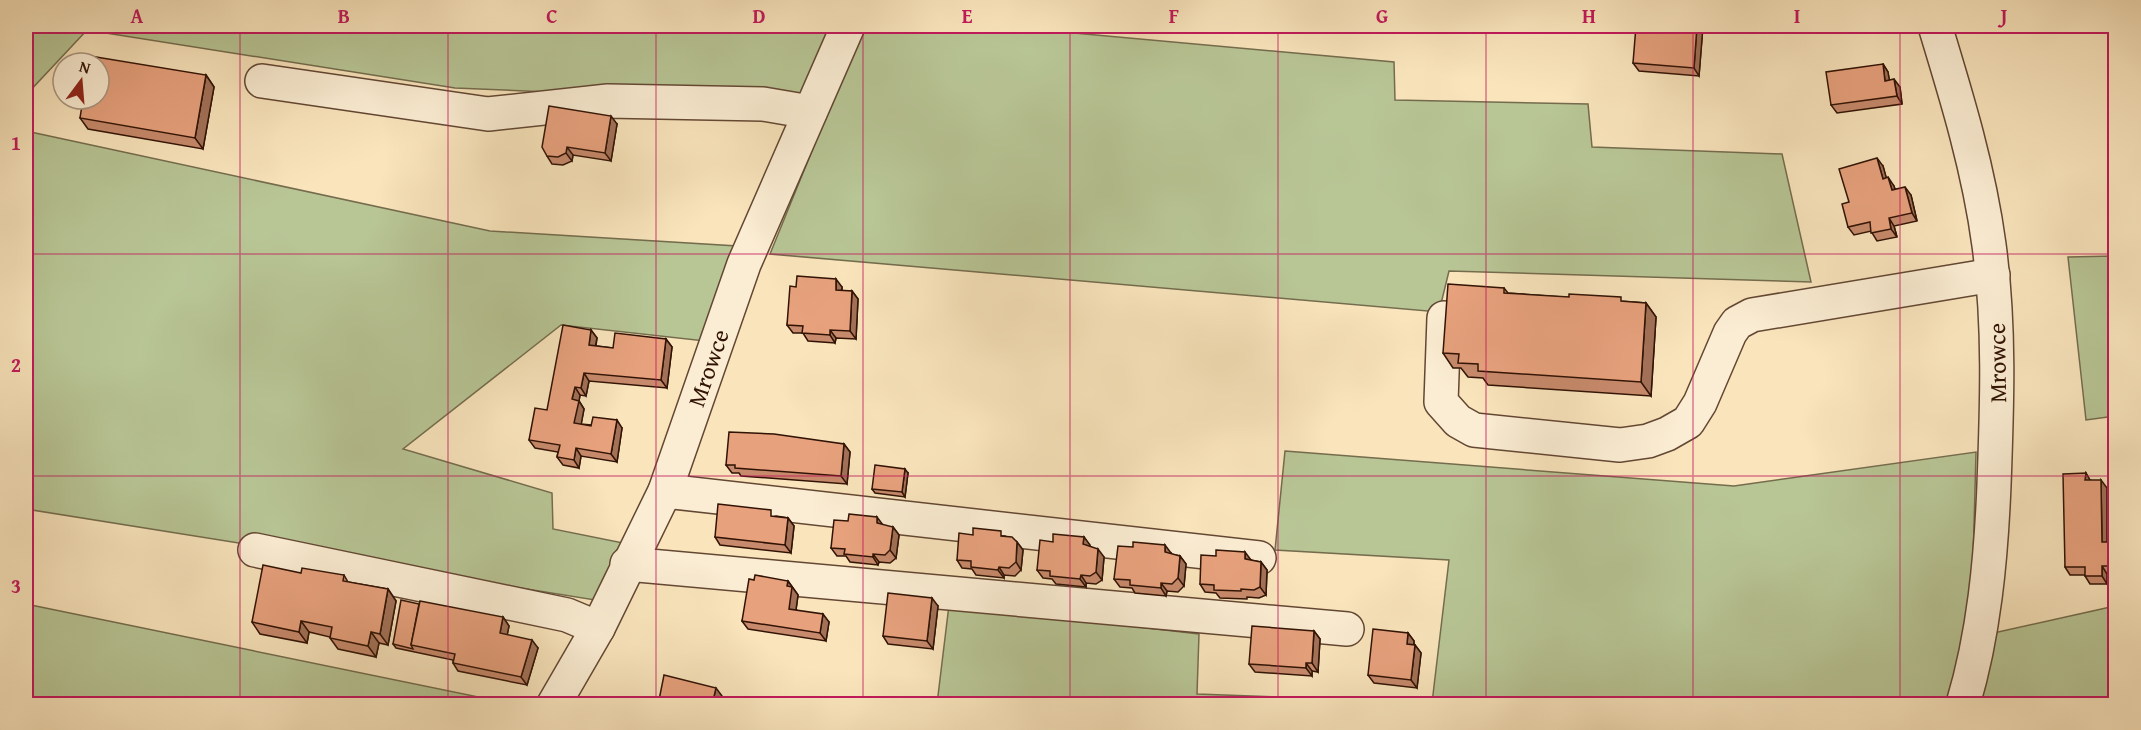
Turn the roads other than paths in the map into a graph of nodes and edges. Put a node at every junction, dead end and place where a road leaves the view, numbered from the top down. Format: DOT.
graph roads {
  1 [pos="848,26"];
  2 [pos="1935,26"];
  3 [pos="261,81"];
  4 [pos="810,111"];
  5 [pos="1993,275"];
  6 [pos="1443,318"];
  7 [pos="665,491"];
  8 [pos="255,550"];
  9 [pos="1259,558"];
  10 [pos="627,564"];
  11 [pos="597,628"];
  12 [pos="1347,629"];
  13 [pos="554,705"];
  14 [pos="1963,705"];
  1 -- 4 [label="street, Mrowce"];
  2 -- 5 [label="street, Mrowce"];
  3 -- 4 [label="street"];
  4 -- 7 [label="street, Mrowce"];
  5 -- 6 [label="street"];
  5 -- 14 [label="street, Mrowce"];
  7 -- 9 [label="street"];
  7 -- 10 [label="street, Mrowce"];
  8 -- 11 [label="street"];
  10 -- 11 [label="street, Mrowce"];
  10 -- 12 [label="street"];
  11 -- 13 [label="street, Mrowce"];
}
